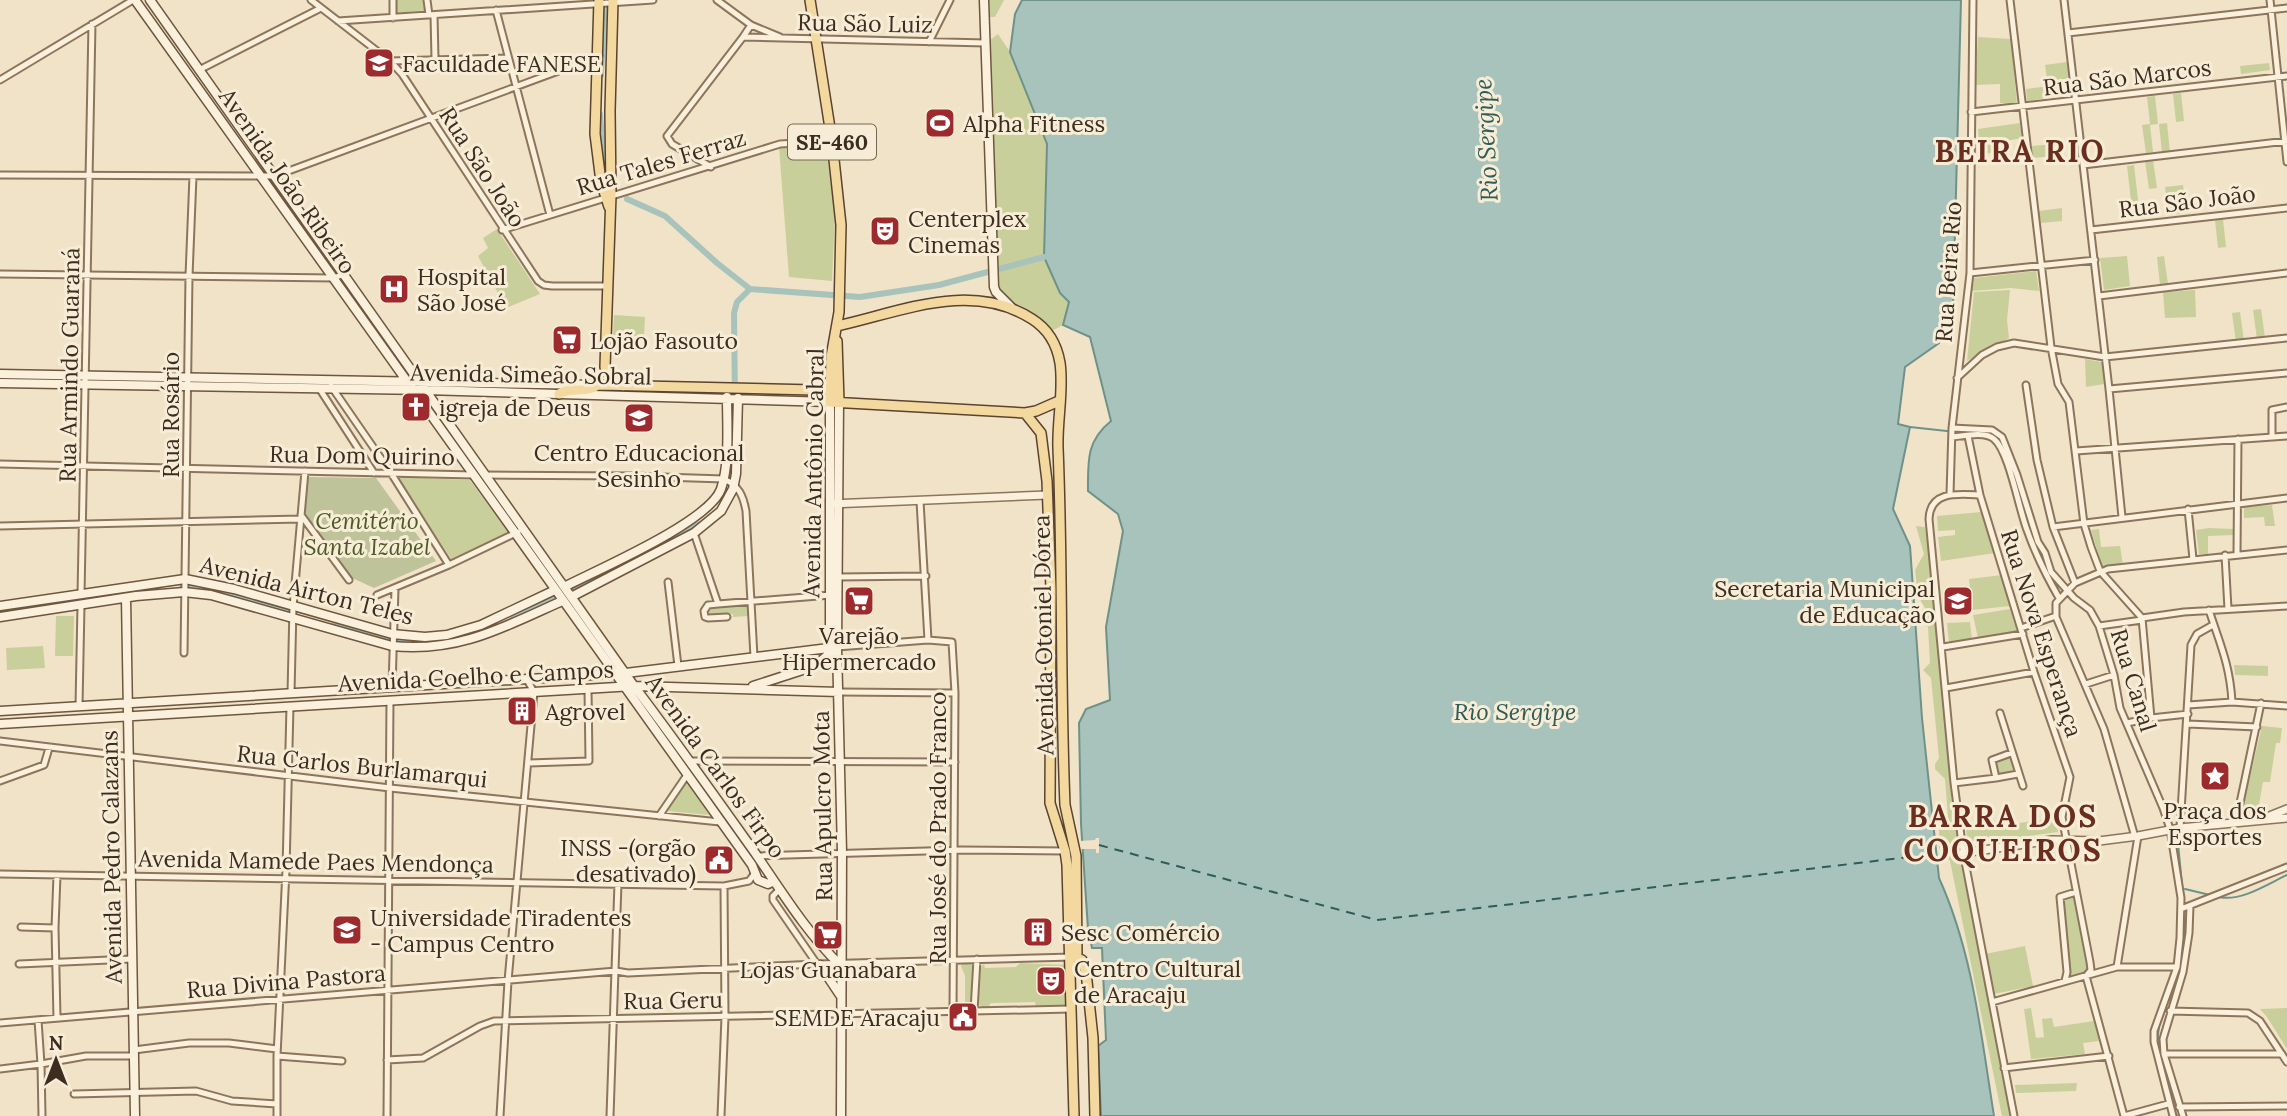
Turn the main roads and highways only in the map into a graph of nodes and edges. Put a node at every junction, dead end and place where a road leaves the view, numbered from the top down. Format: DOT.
graph roads {
  1 [pos="134,0"];
  2 [pos="150,0"];
  3 [pos="810,0"];
  4 [pos="984,0"];
  5 [pos="600,2"];
  6 [pos="612,2"];
  7 [pos="608,196"];
  8 [pos="1013,309"];
  9 [pos="837,326"];
  10 [pos="605,367"];
  11 [pos="0,374"];
  12 [pos="831,380"];
  13 [pos="85,381"];
  14 [pos="420,381"];
  15 [pos="187,382"];
  16 [pos="406,382"];
  17 [pos="0,383"];
  18 [pos="598,385"];
  19 [pos="623,386"];
  20 [pos="414,390"];
  21 [pos="425,390"];
  22 [pos="734,393"];
  23 [pos="559,394"];
  24 [pos="1059,401"];
  25 [pos="834,402"];
  26 [pos="1025,412"];
  27 [pos="834,504"];
  28 [pos="563,594"];
  29 [pos="126,598"];
  30 [pos="0,606"];
  31 [pos="0,617"];
  32 [pos="834,648"];
  33 [pos="626,673"];
  34 [pos="614,674"];
  35 [pos="634,686"];
  36 [pos="623,687"];
  37 [pos="743,689"];
  38 [pos="839,692"];
  39 [pos="127,703"];
  40 [pos="0,711"];
  41 [pos="129,714"];
  42 [pos="0,724"];
  43 [pos="774,881"];
  44 [pos="1072,957"];
  45 [pos="819,965"];
  46 [pos="840,965"];
  47 [pos="841,995"];
  48 [pos="135,1116"];
  49 [pos="841,1116"];
  50 [pos="1074,1116"];
  51 [pos="1095,1116"];
  1 -- 16 [label="main road, Avenida João Ribeiro"];
  2 -- 14 [label="main road, Avenida João Ribeiro"];
  3 -- 9 [label="main road, SE-460"];
  4 -- 8 [label="main road"];
  5 -- 7 [label="main road"];
  6 -- 7 [label="main road"];
  7 -- 10 [label="main road, Avenida Simeão Sobral"];
  8 -- 9 [label="main road"];
  8 -- 24 [label="main road, Avenida Otoniel Dórea"];
  9 -- 12 [label="main road, Avenida Antônio Cabral / SE-460"];
  9 -- 25 [label="main road, Avenida Antônio Cabral"];
  10 -- 18 [label="main road, Avenida Simeão Sobral"];
  10 -- 19 [label="main road"];
  11 -- 13 [label="main road, Avenida Simeão Sobral"];
  12 -- 22 [label="main road, Avenida Simeão Sobral"];
  12 -- 25 [label="main road, Avenida Antônio Cabral / SE-460"];
  13 -- 15 [label="main road, Avenida Simeão Sobral"];
  13 -- 17 [label="main road, Avenida Simeão Sobral"];
  14 -- 16 [label="main road, Avenida Simeão Sobral"];
  14 -- 18 [label="main road, Avenida Simeão Sobral"];
  14 -- 21 [label="main road, Avenida João Ribeiro"];
  15 -- 16 [label="main road, Avenida Simeão Sobral"];
  15 -- 20 [label="main road, Avenida Simeão Sobral"];
  16 -- 20 [label="main road, Avenida João Ribeiro"];
  18 -- 19 [label="main road, Avenida Simeão Sobral"];
  18 -- 23 [label="main road"];
  19 -- 22 [label="main road, Avenida Simeão Sobral"];
  20 -- 21 [label="main road, Avenida Simeão Sobral"];
  20 -- 28 [label="main road, Avenida João Ribeiro"];
  21 -- 23 [label="main road, Avenida Simeão Sobral"];
  21 -- 28 [label="main road, Avenida João Ribeiro"];
  22 -- 23 [label="main road, Avenida Simeão Sobral"];
  22 -- 25 [label="main road, Avenida Simeão Sobral"];
  22 -- 28 [label="main road, Avenida Airton Teles"];
  22 -- 28 [label="main road, Avenida Airton Teles"];
  24 -- 26 [label="main road, Avenida Simeão Sobral"];
  24 -- 44 [label="main road, Avenida Otoniel Dórea"];
  25 -- 26 [label="main road, Avenida Simeão Sobral"];
  25 -- 27 [label="main road, Avenida Antônio Cabral"];
  26 -- 44 [label="main road, Avenida Otoniel Dórea"];
  27 -- 32 [label="main road, Avenida Antônio Cabral"];
  27 -- 32 [label="main road, Avenida Antônio Cabral"];
  28 -- 29 [label="main road, Avenida Airton Teles"];
  28 -- 30 [label="main road, Avenida Airton Teles"];
  28 -- 33 [label="main road, Avenida Carlos Firpo"];
  28 -- 34 [label="main road, Avenida Carlos Firpo"];
  29 -- 31 [label="main road, Avenida Airton Teles"];
  29 -- 39 [label="main road, Avenida Pedro Calazans"];
  32 -- 33 [label="main road, Avenida Coelho e Campos"];
  32 -- 37 [label="main road"];
  32 -- 38 [label="main road, Rua Apulcro Mota"];
  33 -- 34 [label="main road, Avenida Coelho e Campos"];
  33 -- 35 [label="main road, Avenida Carlos Firpo"];
  34 -- 36 [label="main road, Avenida Carlos Firpo"];
  34 -- 39 [label="main road, Avenida Coelho e Campos"];
  35 -- 36 [label="main road, Avenida Coelho e Campos"];
  35 -- 37 [label="main road, Avenida Coelho e Campos"];
  35 -- 43 [label="main road, Avenida Carlos Firpo"];
  36 -- 41 [label="main road, Avenida Coelho e Campos"];
  36 -- 43 [label="main road, Avenida Carlos Firpo"];
  37 -- 38 [label="main road, Avenida Coelho e Campos"];
  38 -- 46 [label="main road, Rua Apulcro Mota"];
  39 -- 40 [label="main road, Avenida Coelho e Campos"];
  39 -- 41 [label="main road, Avenida Pedro Calazans"];
  41 -- 42 [label="main road, Avenida Coelho e Campos"];
  41 -- 48 [label="main road, Avenida Pedro Calazans"];
  43 -- 46 [label="main road, Avenida Carlos Firpo"];
  44 -- 50 [label="main road"];
  44 -- 51 [label="main road"];
  45 -- 47 [label="main road"];
  46 -- 47 [label="main road, Rua Apulcro Mota"];
  47 -- 49 [label="main road, Rua Apulcro Mota"];
}
